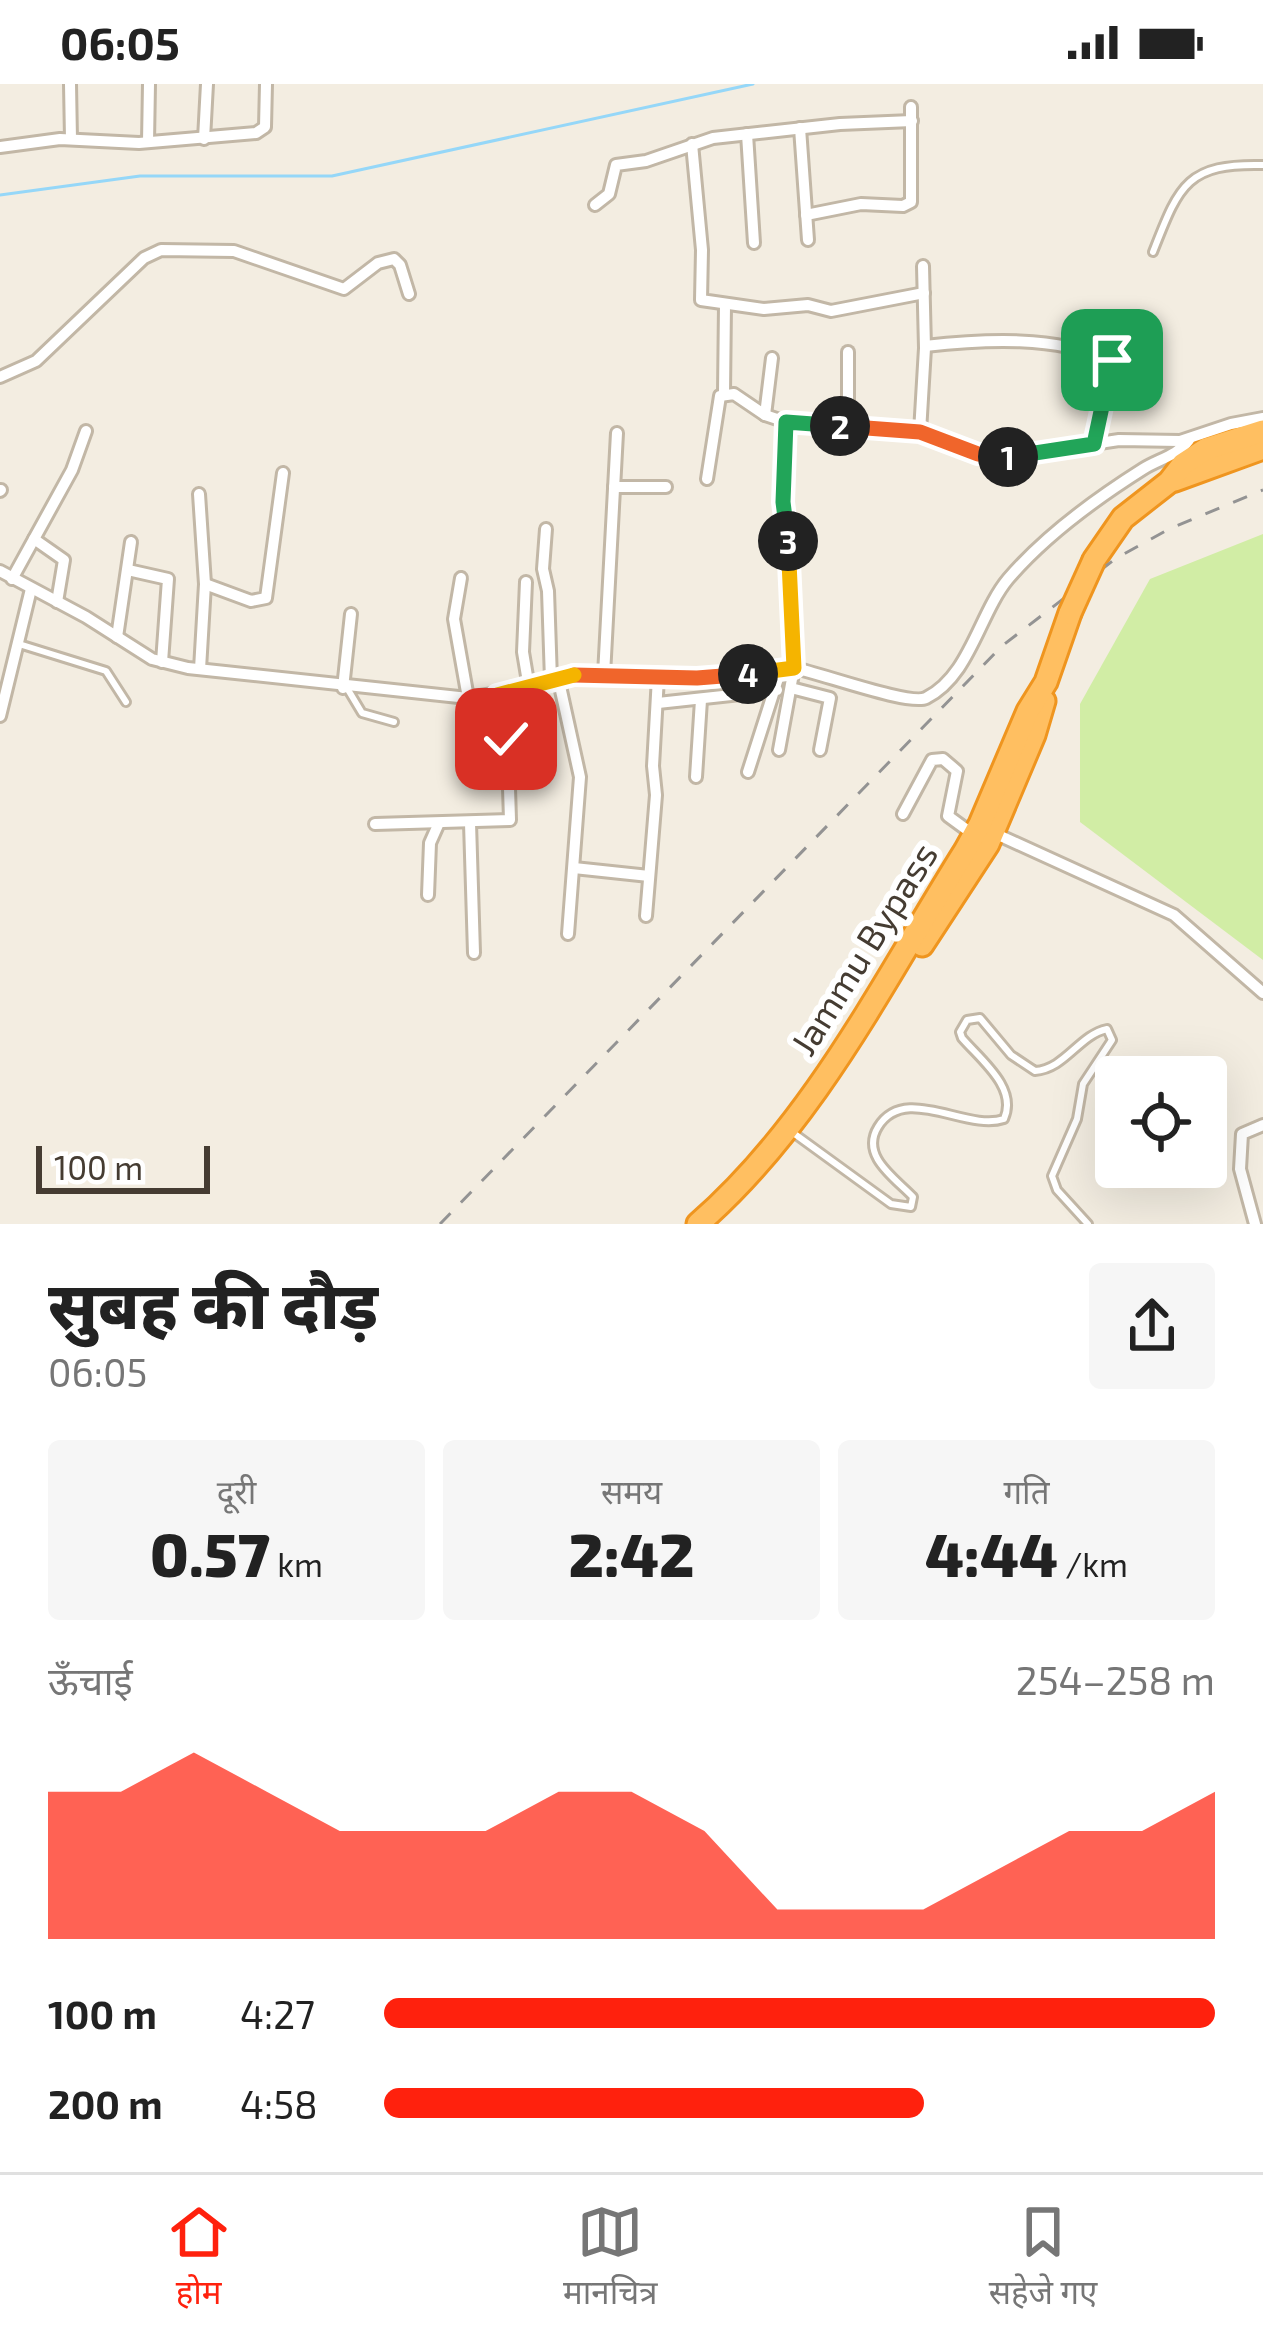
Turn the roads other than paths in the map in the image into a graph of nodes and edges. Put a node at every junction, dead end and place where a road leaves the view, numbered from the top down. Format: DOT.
graph roads {
  1 [pos="70,84"];
  2 [pos="149,84"];
  3 [pos="207,84"];
  4 [pos="266,84"];
  5 [pos="911,107"];
  6 [pos="912,121"];
  7 [pos="800,128"];
  8 [pos="747,134"];
  9 [pos="70,139"];
  10 [pos="204,139"];
  11 [pos="148,142"];
  12 [pos="692,144"];
  13 [pos="0,147"];
  14 [pos="1263,165"];
  15 [pos="595,205"];
  16 [pos="806,214"];
  17 [pos="808,240"];
  18 [pos="754,243"];
  19 [pos="1153,252"];
  20 [pos="923,266"];
  21 [pos="924,292"];
  22 [pos="409,294"];
  23 [pos="725,305"];
  24 [pos="925,346"];
  25 [pos="848,352"];
  26 [pos="772,358"];
  27 [pos="0,377"];
  28 [pos="724,394"];
  29 [pos="765,415"];
  30 [pos="1263,418"];
  31 [pos="786,422"];
  32 [pos="848,427"];
  33 [pos="86,431"];
  34 [pos="1263,431"];
  35 [pos="920,432"];
  36 [pos="617,433"];
  37 [pos="1189,440"];
  38 [pos="1094,444"];
  39 [pos="1263,448"];
  40 [pos="283,472"];
  41 [pos="707,479"];
  42 [pos="1169,482"];
  43 [pos="614,487"];
  44 [pos="666,487"];
  45 [pos="199,494"];
  46 [pos="546,529"];
  47 [pos="34,539"];
  48 [pos="131,542"];
  49 [pos="128,570"];
  50 [pos="0,571"];
  51 [pos="12,578"];
  52 [pos="461,578"];
  53 [pos="526,582"];
  54 [pos="206,584"];
  55 [pos="32,589"];
  56 [pos="57,602"];
  57 [pos="351,614"];
  58 [pos="117,638"];
  59 [pos="16,644"];
  60 [pos="162,662"];
  61 [pos="200,669"];
  62 [pos="604,675"];
  63 [pos="785,680"];
  64 [pos="557,682"];
  65 [pos="345,688"];
  66 [pos="529,688"];
  67 [pos="658,691"];
  68 [pos="468,698"];
  69 [pos="701,700"];
  70 [pos="126,702"];
  71 [pos="499,704"];
  72 [pos="0,713"];
  73 [pos="394,722"];
  74 [pos="779,750"];
  75 [pos="820,750"];
  76 [pos="748,772"];
  77 [pos="696,777"];
  78 [pos="903,814"];
  79 [pos="470,823"];
  80 [pos="376,824"];
  81 [pos="438,825"];
  82 [pos="984,834"];
  83 [pos="574,868"];
  84 [pos="650,876"];
  85 [pos="428,896"];
  86 [pos="646,916"];
  87 [pos="568,934"];
  88 [pos="474,953"];
  89 [pos="1263,993"];
  90 [pos="1263,1124"];
  91 [pos="795,1134"];
  92 [pos="698,1224"];
  93 [pos="719,1224"];
  94 [pos="1088,1224"];
  95 [pos="1255,1224"];
  1 -- 9 [label="street"];
  2 -- 11 [label="street"];
  3 -- 10 [label="street"];
  4 -- 10 [label="street"];
  5 -- 6 [label="street"];
  6 -- 7 [label="street"];
  6 -- 16 [label="street"];
  7 -- 8 [label="street"];
  7 -- 16 [label="street"];
  8 -- 12 [label="street"];
  8 -- 18 [label="street"];
  9 -- 11 [label="street"];
  9 -- 13 [label="street"];
  10 -- 11 [label="street"];
  12 -- 15 [label="street"];
  12 -- 23 [label="street"];
  14 -- 19 [label="lane"];
  16 -- 17 [label="street"];
  20 -- 21 [label="street"];
  21 -- 23 [label="street"];
  21 -- 24 [label="street"];
  22 -- 27 [label="street"];
  23 -- 28 [label="street"];
  24 -- 35 [label="street"];
  24 -- 38 [label="street"];
  25 -- 32 [label="street"];
  26 -- 29 [label="street"];
  28 -- 29 [label="street"];
  28 -- 41 [label="street"];
  29 -- 31 [label="street"];
  30 -- 37 [label="street"];
  31 -- 32 [label="street"];
  31 -- 63 [label="street"];
  32 -- 35 [label="street"];
  33 -- 47 [label="street"];
  34 -- 42 [label="highway, Jammu Bypass"];
  35 -- 38 [label="street"];
  36 -- 43 [label="street"];
  37 -- 38 [label="street"];
  37 -- 63 [label="street"];
  39 -- 42 [label="highway, Jammu Bypass"];
  40 -- 54 [label="street"];
  42 -- 82 [label="highway, Jammu Bypass, bridge"];
  43 -- 44 [label="street"];
  43 -- 62 [label="street"];
  45 -- 54 [label="street"];
  46 -- 64 [label="street"];
  47 -- 51 [label="street"];
  47 -- 56 [label="street"];
  48 -- 49 [label="street"];
  49 -- 58 [label="street"];
  49 -- 60 [label="street"];
  50 -- 51 [label="street"];
  51 -- 55 [label="street"];
  52 -- 68 [label="street"];
  53 -- 66 [label="street"];
  54 -- 61 [label="street"];
  55 -- 56 [label="street"];
  55 -- 59 [label="street"];
  56 -- 58 [label="street"];
  57 -- 65 [label="street"];
  58 -- 60 [label="street"];
  59 -- 70 [label="lane"];
  59 -- 72 [label="street"];
  60 -- 61 [label="street"];
  61 -- 65 [label="street"];
  62 -- 64 [label="street"];
  62 -- 67 [label="street"];
  63 -- 67 [label="street"];
  63 -- 69 [label="street"];
  63 -- 74 [label="street"];
  63 -- 75 [label="street"];
  63 -- 76 [label="street"];
  64 -- 66 [label="street"];
  64 -- 83 [label="street"];
  65 -- 68 [label="street"];
  65 -- 73 [label="lane"];
  66 -- 71 [label="street"];
  67 -- 69 [label="street"];
  67 -- 84 [label="street"];
  68 -- 71 [label="street"];
  69 -- 77 [label="street"];
  71 -- 79 [label="street"];
  78 -- 82 [label="street"];
  79 -- 81 [label="street"];
  79 -- 88 [label="street"];
  80 -- 81 [label="street"];
  81 -- 85 [label="street"];
  82 -- 89 [label="street"];
  82 -- 91 [label="highway, Jammu Bypass"];
  83 -- 84 [label="street"];
  83 -- 87 [label="street"];
  84 -- 86 [label="street"];
  90 -- 95 [label="street"];
  91 -- 92 [label="highway, Jammu Bypass"];
  91 -- 93 [label="highway, Jammu Bypass"];
  91 -- 94 [label="lane"];
}
